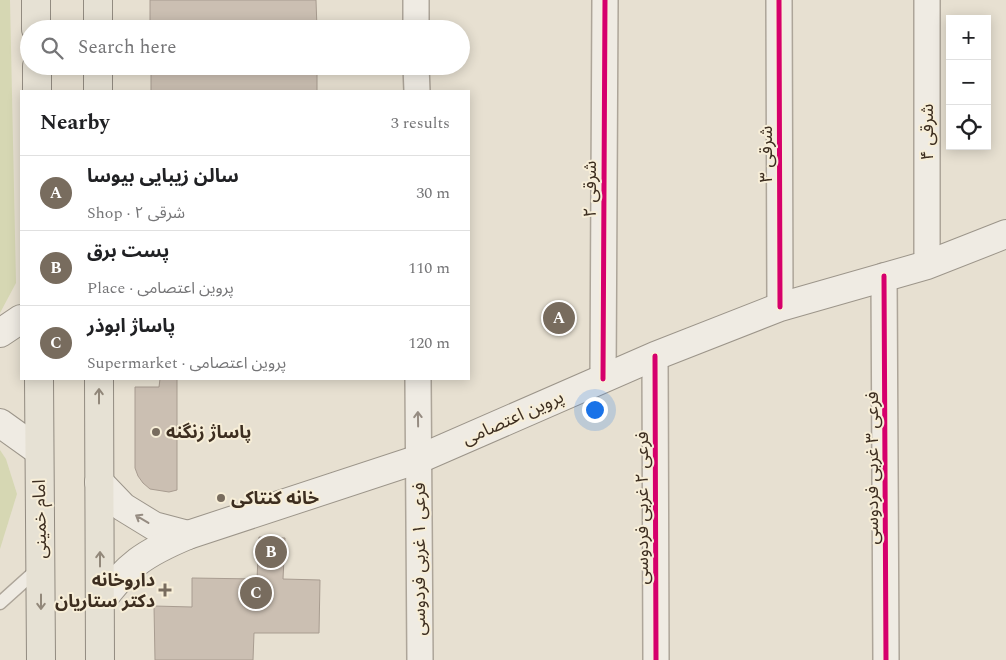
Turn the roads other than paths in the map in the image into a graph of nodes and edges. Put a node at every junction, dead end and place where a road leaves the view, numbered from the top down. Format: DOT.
graph roads {
  1 [pos="36,0"];
  2 [pos="98,0"];
  3 [pos="416,0"];
  4 [pos="605,0"];
  5 [pos="779,0"];
  6 [pos="927,0"];
  7 [pos="36,20"];
  8 [pos="98,20"];
  9 [pos="416,20"];
  10 [pos="37,75"];
  11 [pos="98,75"];
  12 [pos="416,75"];
  13 [pos="37,90"];
  14 [pos="98,90"];
  15 [pos="416,90"];
  16 [pos="1006,234"];
  17 [pos="927,265"];
  18 [pos="884,276"];
  19 [pos="780,307"];
  20 [pos="20,320"];
  21 [pos="0,334"];
  22 [pos="655,356"];
  23 [pos="603,379"];
  24 [pos="39,380"];
  25 [pos="99,380"];
  26 [pos="418,380"];
  27 [pos="0,423"];
  28 [pos="39,451"];
  29 [pos="419,459"];
  30 [pos="99,482"];
  31 [pos="188,535"];
  32 [pos="41,567"];
  33 [pos="0,603"];
  34 [pos="100,603"];
  35 [pos="41,660"];
  36 [pos="100,660"];
  37 [pos="420,660"];
  38 [pos="656,660"];
  39 [pos="886,660"];
  1 -- 7 [label="main road"];
  2 -- 8 [label="main road"];
  3 -- 9 [label="street"];
  4 -- 23 [label="street, ۲ شرقی"];
  5 -- 19 [label="street, ۳ شرقی"];
  6 -- 17 [label="street, ۴ شرقی"];
  10 -- 13 [label="main road"];
  11 -- 14 [label="main road"];
  12 -- 15 [label="street"];
  16 -- 17 [label="main road, پروین اعتصامی"];
  17 -- 18 [label="main road, پروین اعتصامی"];
  18 -- 19 [label="main road, پروین اعتصامی"];
  18 -- 39 [label="street, فرعی ۳ غربی فردوسی"];
  19 -- 22 [label="main road, پروین اعتصامی"];
  20 -- 21 [label="main road"];
  22 -- 23 [label="main road, پروین اعتصامی"];
  22 -- 38 [label="street, فرعی ۲ غربی فردوسی"];
  23 -- 29 [label="main road, پروین اعتصامی"];
  24 -- 28 [label="main road, امام خمینی"];
  30 -- 25 [label="main road, one-way"];
  29 -- 26 [label="street, فرعی ۱ غربی فردوسی, one-way"];
  27 -- 28 [label="main road"];
  28 -- 32 [label="main road, امام خمینی"];
  29 -- 31 [label="main road, پروین اعتصامی"];
  29 -- 37 [label="street, فرعی ۱ غربی فردوسی"];
  31 -- 30 [label="main road, one-way"];
  34 -- 30 [label="main road, one-way"];
  31 -- 34 [label="main road, پروین اعتصامی"];
  32 -- 33 [label="lane"];
  32 -- 35 [label="main road, امام خمینی, one-way"];
  34 -- 36 [label="main road"];
}
